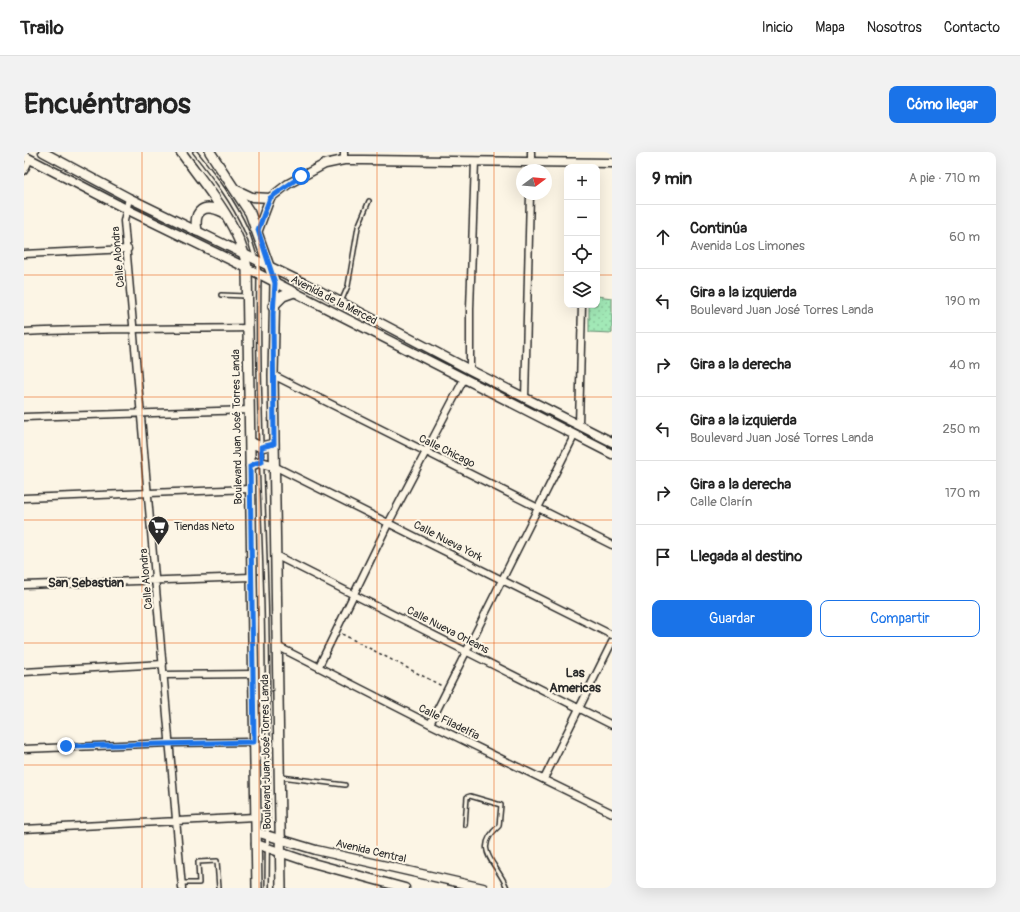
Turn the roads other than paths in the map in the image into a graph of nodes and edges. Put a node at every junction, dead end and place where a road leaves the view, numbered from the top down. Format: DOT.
graph roads {
  1 [pos="43,152"];
  2 [pos="181,152"];
  3 [pos="195,152"];
  4 [pos="210,152"];
  5 [pos="531,152"];
  6 [pos="344,156"];
  7 [pos="27,157"];
  8 [pos="475,161"];
  9 [pos="531,161"];
  10 [pos="612,162"];
  11 [pos="572,164"];
  12 [pos="594,164"];
  13 [pos="24,171"];
  14 [pos="235,189"];
  15 [pos="129,198"];
  16 [pos="270,198"];
  17 [pos="530,200"];
  18 [pos="369,201"];
  19 [pos="126,209"];
  20 [pos="223,212"];
  21 [pos="258,230"];
  22 [pos="197,231"];
  23 [pos="128,249"];
  24 [pos="24,254"];
  25 [pos="245,255"];
  26 [pos="256,261"];
  27 [pos="270,267"];
  28 [pos="247,268"];
  29 [pos="259,275"];
  30 [pos="275,283"];
  31 [pos="294,292"];
  32 [pos="221,295"];
  33 [pos="248,296"];
  34 [pos="341,303"];
  35 [pos="273,306"];
  36 [pos="582,308"];
  37 [pos="248,328"];
  38 [pos="134,330"];
  39 [pos="24,332"];
  40 [pos="470,370"];
  41 [pos="273,375"];
  42 [pos="464,379"];
  43 [pos="525,399"];
  44 [pos="250,410"];
  45 [pos="141,413"];
  46 [pos="24,416"];
  47 [pos="579,425"];
  48 [pos="574,436"];
  49 [pos="250,442"];
  50 [pos="612,442"];
  51 [pos="274,444"];
  52 [pos="261,447"];
  53 [pos="425,451"];
  54 [pos="612,454"];
  55 [pos="262,462"];
  56 [pos="250,466"];
  57 [pos="274,466"];
  58 [pos="250,489"];
  59 [pos="147,492"];
  60 [pos="24,498"];
  61 [pos="538,509"];
  62 [pos="389,522"];
  63 [pos="612,545"];
  64 [pos="275,555"];
  65 [pos="251,577"];
  66 [pos="156,580"];
  67 [pos="503,580"];
  68 [pos="24,585"];
  69 [pos="355,594"];
  70 [pos="612,635"];
  71 [pos="612,642"];
  72 [pos="277,646"];
  73 [pos="468,651"];
  74 [pos="163,664"];
  75 [pos="319,666"];
  76 [pos="24,672"];
  77 [pos="254,674"];
  78 [pos="164,675"];
  79 [pos="579,708"];
  80 [pos="430,724"];
  81 [pos="612,725"];
  82 [pos="254,742"];
  83 [pos="170,743"];
  84 [pos="24,749"];
  85 [pos="279,777"];
  86 [pos="544,779"];
  87 [pos="345,785"];
  88 [pos="612,813"];
  89 [pos="255,817"];
  90 [pos="177,822"];
  91 [pos="465,825"];
  92 [pos="24,829"];
  93 [pos="256,832"];
  94 [pos="267,835"];
  95 [pos="280,840"];
  96 [pos="256,844"];
  97 [pos="268,848"];
  98 [pos="312,849"];
  99 [pos="279,852"];
  100 [pos="309,862"];
  101 [pos="182,886"];
  102 [pos="219,888"];
  103 [pos="256,888"];
  104 [pos="267,888"];
  105 [pos="281,888"];
  106 [pos="404,888"];
  107 [pos="483,888"];
  108 [pos="507,888"];
  1 -- 15 [label="street, Avenida de la Merced"];
  2 -- 20 [label="main road, Boulevard Juan José Torres Landa"];
  3 -- 26 [label="lane"];
  4 -- 14 [label="main road, Boulevard Juan José Torres Landa"];
  5 -- 9 [label="street"];
  6 -- 8 [label="street"];
  6 -- 16 [label="street"];
  7 -- 13 [label="street"];
  7 -- 19 [label="street, Avenida de la Merced"];
  8 -- 9 [label="street"];
  8 -- 40 [label="street"];
  9 -- 11 [label="street"];
  10 -- 12 [label="street"];
  14 -- 16 [label="street"];
  14 -- 21 [label="main road, Boulevard Juan José Torres Landa"];
  15 -- 19 [label="street, Calle Alondra"];
  15 -- 22 [label="street, Avenida de la Merced"];
  16 -- 21 [label="street"];
  17 -- 43 [label="street"];
  18 -- 34 [label="lane"];
  19 -- 23 [label="street, Calle Alondra"];
  19 -- 28 [label="street, Avenida de la Merced"];
  20 -- 22 [label="main road"];
  20 -- 25 [label="main road, Boulevard Juan José Torres Landa"];
  21 -- 27 [label="main road, Boulevard Juan José Torres Landa"];
  22 -- 25 [label="street, Avenida de la Merced"];
  23 -- 24 [label="street"];
  23 -- 38 [label="street, Calle Alondra"];
  25 -- 26 [label="street, Avenida de la Merced"];
  25 -- 28 [label="main road, Boulevard Juan José Torres Landa"];
  26 -- 27 [label="street, Avenida de la Merced"];
  26 -- 29 [label="lane"];
  27 -- 30 [label="main road, Boulevard Juan José Torres Landa"];
  27 -- 34 [label="street, Avenida de la Merced"];
  28 -- 29 [label="street, Avenida de la Merced"];
  28 -- 33 [label="main road, Boulevard Juan José Torres Landa"];
  29 -- 30 [label="street, Avenida de la Merced"];
  29 -- 52 [label="lane"];
  30 -- 31 [label="street, Avenida de la Merced"];
  30 -- 35 [label="main road, Boulevard Juan José Torres Landa"];
  31 -- 35 [label="main road"];
  31 -- 42 [label="street, Avenida de la Merced"];
  32 -- 33 [label="lane"];
  33 -- 37 [label="main road, Boulevard Juan José Torres Landa"];
  34 -- 40 [label="street, Avenida de la Merced"];
  35 -- 41 [label="main road, Boulevard Juan José Torres Landa"];
  36 -- 47 [label="street"];
  37 -- 38 [label="street"];
  37 -- 44 [label="main road, Boulevard Juan José Torres Landa"];
  38 -- 39 [label="street"];
  38 -- 45 [label="street, Calle Alondra"];
  40 -- 43 [label="street, Avenida de la Merced"];
  41 -- 51 [label="main road, Boulevard Juan José Torres Landa"];
  41 -- 53 [label="street, Calle Chicago"];
  42 -- 48 [label="street, Avenida de la Merced"];
  42 -- 53 [label="street"];
  43 -- 47 [label="street, Avenida de la Merced"];
  44 -- 45 [label="street"];
  44 -- 49 [label="main road, Boulevard Juan José Torres Landa"];
  45 -- 46 [label="street"];
  45 -- 59 [label="street, Calle Alondra"];
  47 -- 50 [label="street, Avenida de la Merced"];
  48 -- 54 [label="street, Avenida de la Merced"];
  48 -- 61 [label="street"];
  49 -- 52 [label="main road"];
  49 -- 56 [label="main road, Boulevard Juan José Torres Landa"];
  51 -- 52 [label="main road"];
  51 -- 57 [label="main road, Boulevard Juan José Torres Landa"];
  52 -- 55 [label="lane"];
  53 -- 61 [label="street, Calle Chicago"];
  53 -- 62 [label="street"];
  55 -- 56 [label="main road"];
  55 -- 57 [label="main road"];
  55 -- 94 [label="lane"];
  56 -- 58 [label="main road, Boulevard Juan José Torres Landa"];
  57 -- 62 [label="street, Calle Nueva York"];
  57 -- 64 [label="main road, Boulevard Juan José Torres Landa"];
  58 -- 59 [label="street"];
  58 -- 65 [label="main road, Boulevard Juan José Torres Landa"];
  59 -- 60 [label="street"];
  59 -- 66 [label="street, Calle Alondra"];
  61 -- 63 [label="street, Calle Chicago"];
  61 -- 67 [label="street"];
  62 -- 67 [label="street, Calle Nueva York"];
  62 -- 69 [label="street"];
  64 -- 69 [label="street, Calle Nueva Orleans"];
  64 -- 72 [label="main road, Boulevard Juan José Torres Landa"];
  65 -- 66 [label="street"];
  65 -- 77 [label="main road, Boulevard Juan José Torres Landa"];
  66 -- 68 [label="street"];
  66 -- 74 [label="street, Calle Alondra"];
  67 -- 70 [label="street, Calle Nueva York"];
  67 -- 73 [label="street"];
  69 -- 73 [label="street, Calle Nueva Orleans"];
  69 -- 75 [label="street"];
  71 -- 79 [label="street"];
  72 -- 75 [label="street, Calle Filadelfia"];
  72 -- 85 [label="main road, Boulevard Juan José Torres Landa"];
  73 -- 79 [label="street, Calle Nueva Orleans"];
  73 -- 80 [label="street"];
  74 -- 76 [label="street"];
  74 -- 78 [label="street, Calle Alondra"];
  75 -- 80 [label="street, Calle Filadelfia"];
  77 -- 78 [label="street"];
  77 -- 82 [label="main road, Boulevard Juan José Torres Landa"];
  78 -- 83 [label="street, Calle Alondra"];
  79 -- 81 [label="street, Calle Nueva Orleans"];
  79 -- 86 [label="street"];
  80 -- 86 [label="street, Calle Filadelfia"];
  82 -- 83 [label="street"];
  82 -- 89 [label="main road, Boulevard Juan José Torres Landa"];
  83 -- 84 [label="street"];
  83 -- 90 [label="street, Calle Alondra"];
  85 -- 87 [label="lane"];
  85 -- 95 [label="main road, Boulevard Juan José Torres Landa"];
  86 -- 88 [label="street, Calle Filadelfia"];
  89 -- 90 [label="street"];
  89 -- 93 [label="main road, Boulevard Juan José Torres Landa"];
  90 -- 92 [label="street"];
  90 -- 101 [label="street, Calle Alondra"];
  91 -- 108 [label="lane"];
  93 -- 94 [label="street, Avenida Central"];
  93 -- 96 [label="main road, Boulevard Juan José Torres Landa"];
  94 -- 95 [label="street, Avenida Central"];
  94 -- 97 [label="lane"];
  95 -- 98 [label="street, Avenida Central"];
  95 -- 99 [label="main road, Boulevard Juan José Torres Landa"];
  96 -- 97 [label="street"];
  96 -- 103 [label="main road, Boulevard Juan José Torres Landa"];
  97 -- 99 [label="street"];
  97 -- 104 [label="lane"];
  98 -- 100 [label="street"];
  98 -- 107 [label="street, Avenida Central"];
  99 -- 100 [label="street"];
  99 -- 105 [label="main road, Boulevard Juan José Torres Landa"];
  100 -- 106 [label="street"];
  101 -- 102 [label="lane"];
}
